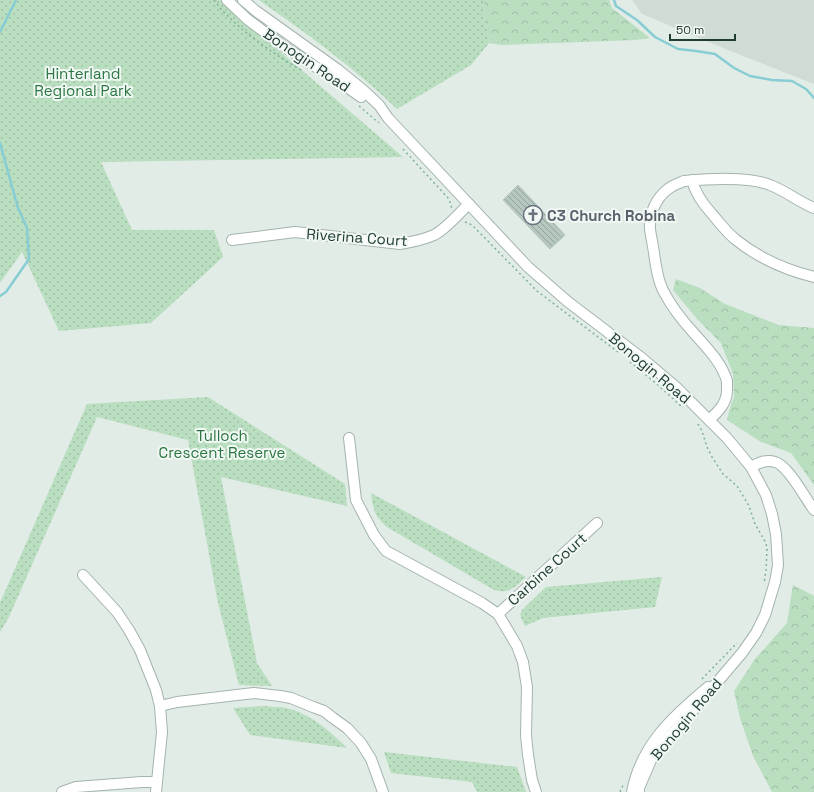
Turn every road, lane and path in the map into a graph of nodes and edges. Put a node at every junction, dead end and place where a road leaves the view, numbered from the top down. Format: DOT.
graph roads {
  1 [pos="214,0"];
  2 [pos="227,0"];
  3 [pos="243,0"];
  4 [pos="290,50"];
  5 [pos="305,72"];
  6 [pos="358,105"];
  7 [pos="386,122"];
  8 [pos="402,148"];
  9 [pos="692,180"];
  10 [pos="469,204"];
  11 [pos="814,208"];
  12 [pos="453,210"];
  13 [pos="462,220"];
  14 [pos="232,240"];
  15 [pos="814,277"];
  16 [pos="621,355"];
  17 [pos="627,359"];
  18 [pos="684,409"];
  19 [pos="709,420"];
  20 [pos="697,422"];
  21 [pos="349,438"];
  22 [pos="751,467"];
  23 [pos="814,510"];
  24 [pos="597,524"];
  25 [pos="83,575"];
  26 [pos="764,587"];
  27 [pos="498,614"];
  28 [pos="740,640"];
  29 [pos="728,670"];
  30 [pos="699,683"];
  31 [pos="160,706"];
  32 [pos="624,783"];
  33 [pos="157,787"];
  34 [pos="62,792"];
  35 [pos="383,792"];
  36 [pos="536,792"];
  37 [pos="620,792"];
  38 [pos="632,792"];
  39 [pos="638,792"];
  1 -- 5 [label="path"];
  2 -- 4 [label="street, Bonogin Road"];
  3 -- 4 [label="street"];
  3 -- 7 [label="street, Bonogin Road"];
  4 -- 7 [label="street, Bonogin Road"];
  6 -- 7 [label="path"];
  7 -- 10 [label="street, Bonogin Road"];
  8 -- 12 [label="path"];
  9 -- 11 [label="street"];
  9 -- 15 [label="street"];
  9 -- 19 [label="street"];
  10 -- 14 [label="street, Riverina Court"];
  10 -- 19 [label="street, Bonogin Road"];
  13 -- 16 [label="path"];
  17 -- 18 [label="path"];
  19 -- 22 [label="street, Bonogin Road"];
  20 -- 26 [label="path"];
  21 -- 27 [label="street"];
  22 -- 23 [label="street"];
  22 -- 29 [label="street, Bonogin Road"];
  24 -- 27 [label="street, Carbine Court"];
  25 -- 31 [label="street"];
  27 -- 36 [label="street"];
  28 -- 30 [label="path"];
  29 -- 38 [label="street, Bonogin Road"];
  29 -- 39 [label="street, Bonogin Road"];
  31 -- 33 [label="street"];
  31 -- 35 [label="street"];
  32 -- 37 [label="path"];
  33 -- 34 [label="street"];
}
